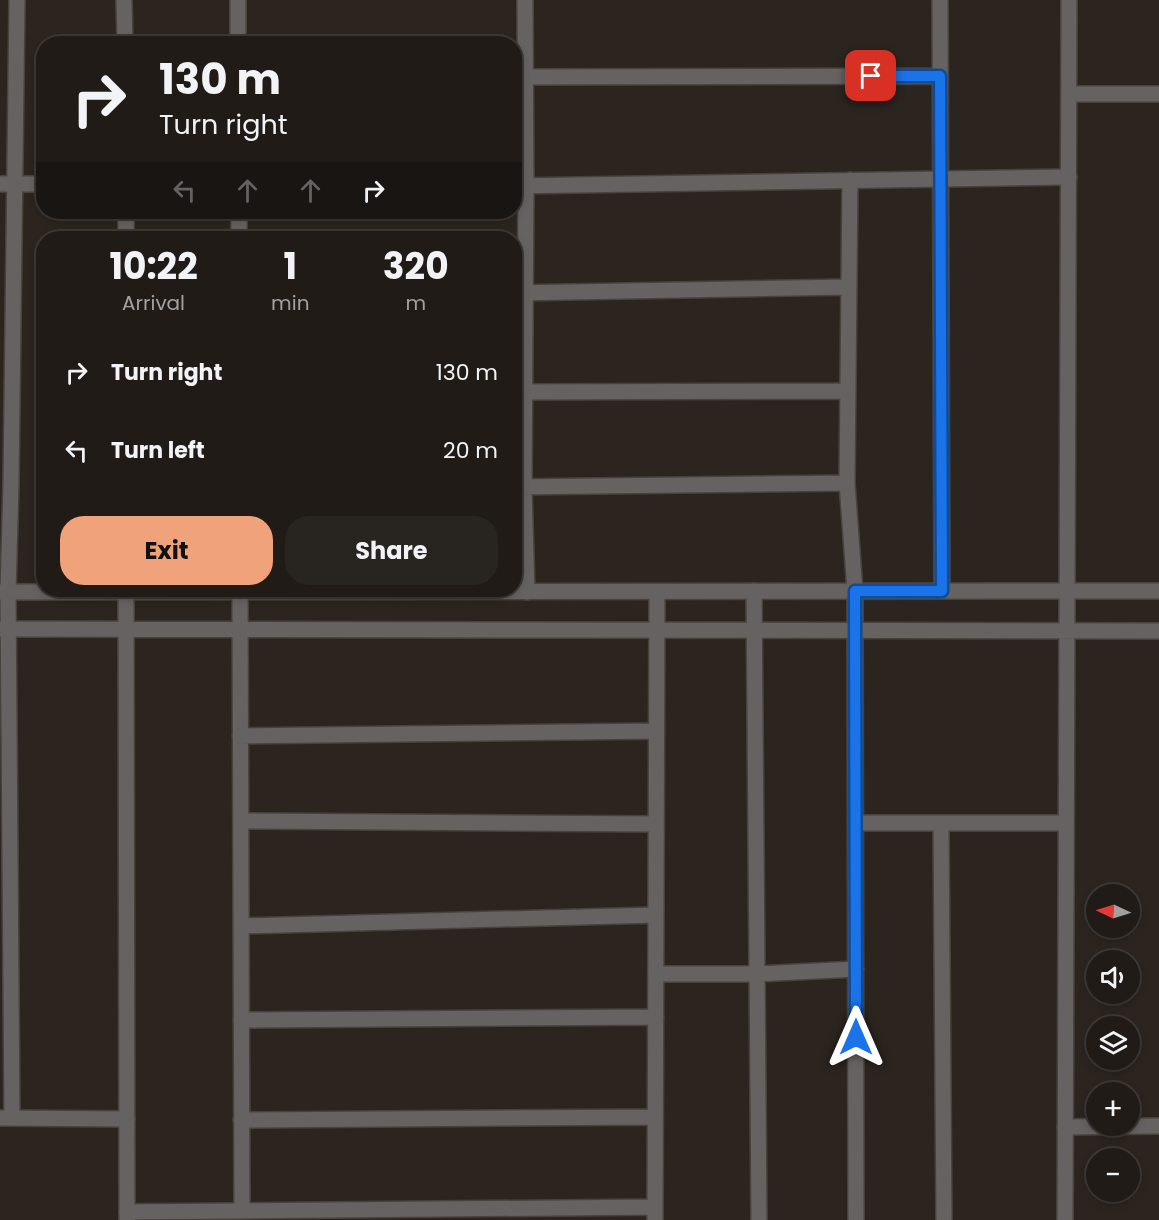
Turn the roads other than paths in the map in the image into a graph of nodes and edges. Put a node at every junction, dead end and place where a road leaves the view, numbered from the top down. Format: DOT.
graph roads {
  1 [pos="17,0"];
  2 [pos="124,0"];
  3 [pos="238,0"];
  4 [pos="525,0"];
  5 [pos="940,0"];
  6 [pos="1069,0"];
  7 [pos="125,36"];
  8 [pos="238,36"];
  9 [pos="522,46"];
  10 [pos="940,76"];
  11 [pos="522,77"];
  12 [pos="0,80"];
  13 [pos="16,80"];
  14 [pos="1159,93"];
  15 [pos="1069,94"];
  16 [pos="1069,177"];
  17 [pos="940,179"];
  18 [pos="850,180"];
  19 [pos="7,184"];
  20 [pos="36,184"];
  21 [pos="522,186"];
  22 [pos="849,287"];
  23 [pos="522,293"];
  24 [pos="7,296"];
  25 [pos="6,389"];
  26 [pos="848,391"];
  27 [pos="522,392"];
  28 [pos="847,483"];
  29 [pos="5,484"];
  30 [pos="522,487"];
  31 [pos="522,526"];
  32 [pos="754,591"];
  33 [pos="855,591"];
  34 [pos="942,591"];
  35 [pos="1067,591"];
  36 [pos="1159,591"];
  37 [pos="4,592"];
  38 [pos="36,592"];
  39 [pos="522,592"];
  40 [pos="527,592"];
  41 [pos="657,592"];
  42 [pos="126,597"];
  43 [pos="240,597"];
  44 [pos="4,629"];
  45 [pos="126,630"];
  46 [pos="240,630"];
  47 [pos="656,630"];
  48 [pos="754,631"];
  49 [pos="855,631"];
  50 [pos="1067,631"];
  51 [pos="1159,631"];
  52 [pos="656,730"];
  53 [pos="4,732"];
  54 [pos="240,736"];
  55 [pos="241,821"];
  56 [pos="940,822"];
  57 [pos="4,823"];
  58 [pos="855,823"];
  59 [pos="1066,823"];
  60 [pos="656,824"];
  61 [pos="656,915"];
  62 [pos="5,916"];
  63 [pos="241,926"];
  64 [pos="856,969"];
  65 [pos="656,974"];
  66 [pos="757,974"];
  67 [pos="5,1013"];
  68 [pos="656,1017"];
  69 [pos="241,1020"];
  70 [pos="655,1117"];
  71 [pos="6,1118"];
  72 [pos="127,1119"];
  73 [pos="242,1120"];
  74 [pos="1159,1126"];
  75 [pos="1065,1127"];
  76 [pos="242,1211"];
  77 [pos="655,1213"];
  78 [pos="456,1214"];
  79 [pos="558,1214"];
  80 [pos="127,1216"];
  81 [pos="759,1220"];
  82 [pos="856,1220"];
  83 [pos="944,1220"];
  84 [pos="1065,1220"];
  1 -- 13 [label="street"];
  2 -- 7 [label="street"];
  3 -- 8 [label="street"];
  4 -- 9 [label="street"];
  5 -- 10 [label="street"];
  6 -- 15 [label="street"];
  10 -- 11 [label="street"];
  10 -- 17 [label="street"];
  12 -- 13 [label="street"];
  13 -- 19 [label="street"];
  14 -- 15 [label="street"];
  15 -- 16 [label="street"];
  16 -- 17 [label="street"];
  16 -- 35 [label="street"];
  17 -- 18 [label="street"];
  17 -- 34 [label="street"];
  18 -- 21 [label="street"];
  18 -- 22 [label="street"];
  19 -- 20 [label="street"];
  19 -- 24 [label="street"];
  22 -- 23 [label="street"];
  22 -- 26 [label="street"];
  24 -- 25 [label="street"];
  25 -- 29 [label="street"];
  26 -- 27 [label="street"];
  26 -- 28 [label="street"];
  28 -- 30 [label="street"];
  28 -- 33 [label="street"];
  29 -- 37 [label="street"];
  31 -- 40 [label="street"];
  32 -- 33 [label="street"];
  32 -- 41 [label="street"];
  32 -- 48 [label="street"];
  33 -- 34 [label="street"];
  33 -- 49 [label="street"];
  34 -- 35 [label="street"];
  35 -- 36 [label="street"];
  35 -- 50 [label="street"];
  37 -- 38 [label="street"];
  37 -- 44 [label="street"];
  39 -- 40 [label="street"];
  40 -- 41 [label="street"];
  41 -- 47 [label="street"];
  42 -- 45 [label="street"];
  43 -- 46 [label="street"];
  44 -- 45 [label="street"];
  44 -- 53 [label="street"];
  45 -- 46 [label="street"];
  45 -- 72 [label="street"];
  46 -- 47 [label="street"];
  46 -- 54 [label="street"];
  47 -- 48 [label="street"];
  47 -- 52 [label="street"];
  48 -- 49 [label="street"];
  48 -- 66 [label="street"];
  49 -- 50 [label="street"];
  49 -- 58 [label="street"];
  50 -- 51 [label="street"];
  50 -- 59 [label="street"];
  52 -- 54 [label="street"];
  52 -- 60 [label="street"];
  53 -- 57 [label="street"];
  54 -- 55 [label="street"];
  55 -- 60 [label="street"];
  55 -- 63 [label="street"];
  56 -- 58 [label="street"];
  56 -- 59 [label="street"];
  56 -- 83 [label="street"];
  57 -- 62 [label="street"];
  58 -- 64 [label="street"];
  59 -- 75 [label="street"];
  60 -- 61 [label="street"];
  61 -- 63 [label="street"];
  61 -- 65 [label="street"];
  62 -- 67 [label="street"];
  63 -- 69 [label="street"];
  64 -- 66 [label="street"];
  64 -- 82 [label="street"];
  65 -- 66 [label="street"];
  65 -- 68 [label="street"];
  66 -- 81 [label="street"];
  67 -- 71 [label="street"];
  68 -- 69 [label="street"];
  68 -- 70 [label="street"];
  69 -- 73 [label="street"];
  70 -- 73 [label="street"];
  70 -- 77 [label="street"];
  71 -- 72 [label="street"];
  72 -- 80 [label="street"];
  73 -- 76 [label="street"];
  74 -- 75 [label="street"];
  75 -- 84 [label="street"];
  76 -- 78 [label="street"];
  76 -- 80 [label="street"];
  77 -- 79 [label="street"];
  78 -- 79 [label="street"];
}
